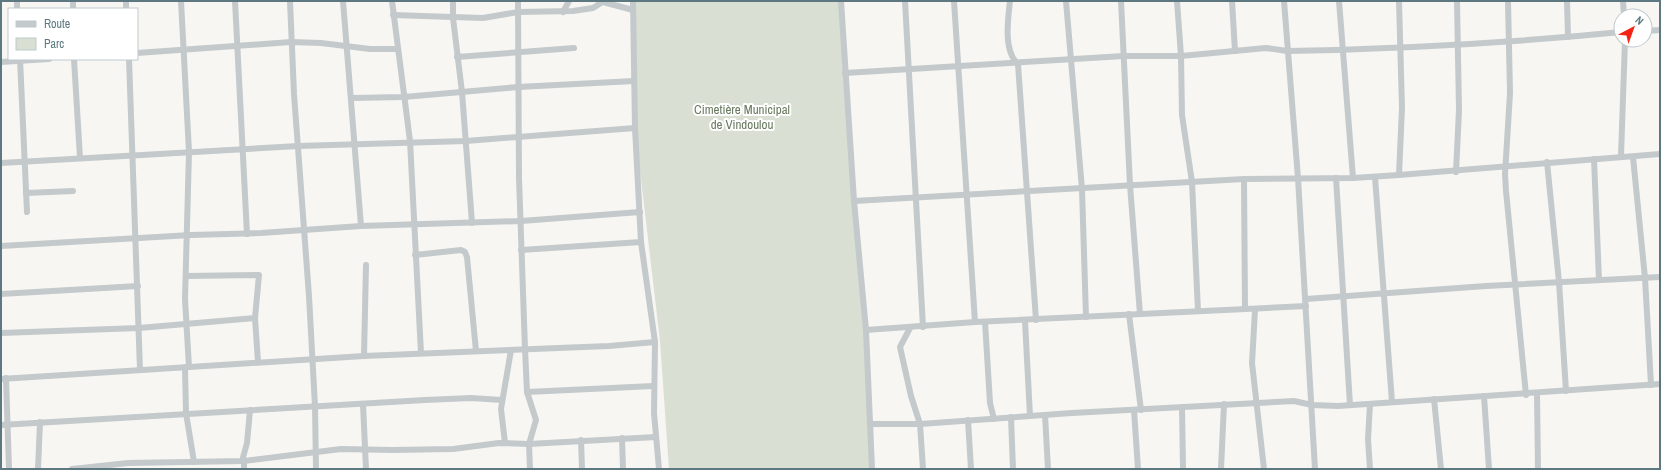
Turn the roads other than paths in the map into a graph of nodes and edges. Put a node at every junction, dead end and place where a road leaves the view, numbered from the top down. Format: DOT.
graph roads {
  1 [pos="181,1"];
  2 [pos="235,1"];
  3 [pos="290,1"];
  4 [pos="343,1"];
  5 [pos="392,1"];
  6 [pos="453,1"];
  7 [pos="518,1"];
  8 [pos="568,1"];
  9 [pos="604,1"];
  10 [pos="633,1"];
  11 [pos="841,1"];
  12 [pos="905,1"];
  13 [pos="954,1"];
  14 [pos="1010,1"];
  15 [pos="1066,1"];
  16 [pos="1121,1"];
  17 [pos="1177,1"];
  18 [pos="1232,1"];
  19 [pos="1284,1"];
  20 [pos="1339,1"];
  21 [pos="1399,1"];
  22 [pos="1457,1"];
  23 [pos="1508,1"];
  24 [pos="1567,1"];
  25 [pos="633,10"];
  26 [pos="518,12"];
  27 [pos="563,12"];
  28 [pos="393,15"];
  29 [pos="452,18"];
  30 [pos="1613,33"];
  31 [pos="1568,37"];
  32 [pos="1508,40"];
  33 [pos="291,42"];
  34 [pos="346,45"];
  35 [pos="238,46"];
  36 [pos="1459,46"];
  37 [pos="574,48"];
  38 [pos="1401,48"];
  39 [pos="1625,48"];
  40 [pos="397,49"];
  41 [pos="183,50"];
  42 [pos="1344,50"];
  43 [pos="518,51"];
  44 [pos="1235,51"];
  45 [pos="1288,51"];
  46 [pos="138,53"];
  47 [pos="1124,56"];
  48 [pos="1181,56"];
  49 [pos="457,57"];
  50 [pos="20,60"];
  51 [pos="74,60"];
  52 [pos="129,60"];
  53 [pos="1072,60"];
  54 [pos="1,62"];
  55 [pos="1018,64"];
  56 [pos="959,66"];
  57 [pos="909,68"];
  58 [pos="845,73"];
  59 [pos="634,81"];
  60 [pos="518,87"];
  61 [pos="462,92"];
  62 [pos="404,97"];
  63 [pos="351,98"];
  64 [pos="635,128"];
  65 [pos="519,137"];
  66 [pos="410,141"];
  67 [pos="466,141"];
  68 [pos="355,144"];
  69 [pos="298,146"];
  70 [pos="244,149"];
  71 [pos="189,152"];
  72 [pos="1660,154"];
  73 [pos="134,156"];
  74 [pos="1621,156"];
  75 [pos="1634,157"];
  76 [pos="80,158"];
  77 [pos="1594,159"];
  78 [pos="25,160"];
  79 [pos="1547,162"];
  80 [pos="1,163"];
  81 [pos="1506,166"];
  82 [pos="1456,172"];
  83 [pos="1399,175"];
  84 [pos="1375,176"];
  85 [pos="1298,178"];
  86 [pos="1336,178"];
  87 [pos="1353,178"];
  88 [pos="1244,179"];
  89 [pos="1192,182"];
  90 [pos="1130,185"];
  91 [pos="1082,189"];
  92 [pos="73,191"];
  93 [pos="1027,192"];
  94 [pos="26,193"];
  95 [pos="968,194"];
  96 [pos="917,197"];
  97 [pos="854,201"];
  98 [pos="27,212"];
  99 [pos="640,212"];
  100 [pos="521,221"];
  101 [pos="472,223"];
  102 [pos="414,225"];
  103 [pos="361,226"];
  104 [pos="304,230"];
  105 [pos="247,234"];
  106 [pos="186,236"];
  107 [pos="136,239"];
  108 [pos="641,242"];
  109 [pos="1,246"];
  110 [pos="521,250"];
  111 [pos="415,255"];
  112 [pos="366,265"];
  113 [pos="186,276"];
  114 [pos="1660,277"];
  115 [pos="1644,278"];
  116 [pos="1599,280"];
  117 [pos="1559,282"];
  118 [pos="1516,285"];
  119 [pos="138,286"];
  120 [pos="1,294"];
  121 [pos="1383,294"];
  122 [pos="1342,297"];
  123 [pos="1306,299"];
  124 [pos="1306,306"];
  125 [pos="1245,310"];
  126 [pos="1255,310"];
  127 [pos="1198,311"];
  128 [pos="1129,314"];
  129 [pos="1140,314"];
  130 [pos="1086,317"];
  131 [pos="255,318"];
  132 [pos="1036,320"];
  133 [pos="1025,321"];
  134 [pos="975,322"];
  135 [pos="985,322"];
  136 [pos="185,324"];
  137 [pos="923,327"];
  138 [pos="139,328"];
  139 [pos="910,328"];
  140 [pos="866,330"];
  141 [pos="1,333"];
  142 [pos="654,342"];
  143 [pos="525,349"];
  144 [pos="512,350"];
  145 [pos="476,351"];
  146 [pos="421,353"];
  147 [pos="364,356"];
  148 [pos="313,360"];
  149 [pos="258,362"];
  150 [pos="187,367"];
  151 [pos="140,370"];
  152 [pos="4,378"];
  153 [pos="1660,384"];
  154 [pos="1651,385"];
  155 [pos="653,386"];
  156 [pos="1566,391"];
  157 [pos="527,392"];
  158 [pos="1537,394"];
  159 [pos="1526,395"];
  160 [pos="1484,396"];
  161 [pos="1434,399"];
  162 [pos="502,400"];
  163 [pos="1256,402"];
  164 [pos="1392,402"];
  165 [pos="363,404"];
  166 [pos="1224,404"];
  167 [pos="1370,404"];
  168 [pos="1312,405"];
  169 [pos="1350,405"];
  170 [pos="315,406"];
  171 [pos="1182,407"];
  172 [pos="250,410"];
  173 [pos="1138,410"];
  174 [pos="186,413"];
  175 [pos="1045,415"];
  176 [pos="1030,416"];
  177 [pos="1011,417"];
  178 [pos="994,419"];
  179 [pos="968,420"];
  180 [pos="40,422"];
  181 [pos="9,424"];
  182 [pos="870,424"];
  183 [pos="920,424"];
  184 [pos="1,425"];
  185 [pos="656,437"];
  186 [pos="622,438"];
  187 [pos="581,440"];
  188 [pos="505,443"];
  189 [pos="529,444"];
  190 [pos="364,448"];
  191 [pos="315,451"];
  192 [pos="243,461"];
  193 [pos="194,462"];
  194 [pos="204,462"];
  195 [pos="106,467"];
  196 [pos="146,467"];
  197 [pos="9,469"];
  198 [pos="38,469"];
  199 [pos="72,469"];
  200 [pos="204,469"];
  201 [pos="244,469"];
  202 [pos="316,469"];
  203 [pos="366,469"];
  204 [pos="530,469"];
  205 [pos="582,469"];
  206 [pos="623,469"];
  207 [pos="659,469"];
  208 [pos="872,469"];
  209 [pos="923,469"];
  210 [pos="971,469"];
  211 [pos="1013,469"];
  212 [pos="1048,469"];
  213 [pos="1138,469"];
  214 [pos="1183,469"];
  215 [pos="1221,469"];
  216 [pos="1264,469"];
  217 [pos="1315,469"];
  218 [pos="1370,469"];
  219 [pos="1441,469"];
  220 [pos="1489,469"];
  221 [pos="1538,469"];
  1 -- 41 [label="street"];
  2 -- 35 [label="street"];
  3 -- 33 [label="street"];
  4 -- 34 [label="street"];
  5 -- 28 [label="street"];
  6 -- 29 [label="street"];
  7 -- 26 [label="street"];
  8 -- 27 [label="street"];
  9 -- 25 [label="street"];
  9 -- 27 [label="street"];
  10 -- 25 [label="street"];
  11 -- 58 [label="street"];
  12 -- 57 [label="street"];
  13 -- 56 [label="street"];
  14 -- 55 [label="street"];
  15 -- 53 [label="street"];
  16 -- 47 [label="street"];
  17 -- 48 [label="street"];
  18 -- 44 [label="street"];
  19 -- 45 [label="street"];
  20 -- 42 [label="street"];
  21 -- 38 [label="street"];
  22 -- 36 [label="street"];
  23 -- 32 [label="street"];
  24 -- 31 [label="street"];
  25 -- 59 [label="street"];
  26 -- 27 [label="street"];
  26 -- 29 [label="street"];
  26 -- 43 [label="street"];
  28 -- 29 [label="street"];
  28 -- 40 [label="street"];
  29 -- 49 [label="street"];
  30 -- 31 [label="street"];
  31 -- 32 [label="street"];
  32 -- 36 [label="street"];
  32 -- 81 [label="street"];
  33 -- 34 [label="street"];
  33 -- 35 [label="street"];
  33 -- 69 [label="street"];
  34 -- 40 [label="street"];
  34 -- 63 [label="street"];
  35 -- 41 [label="street"];
  35 -- 70 [label="street"];
  36 -- 38 [label="street"];
  36 -- 82 [label="street"];
  37 -- 43 [label="street"];
  38 -- 42 [label="street"];
  38 -- 83 [label="street"];
  39 -- 74 [label="street"];
  40 -- 62 [label="street"];
  41 -- 46 [label="street"];
  41 -- 71 [label="street"];
  42 -- 45 [label="street"];
  42 -- 87 [label="street"];
  43 -- 49 [label="street"];
  43 -- 60 [label="street"];
  44 -- 45 [label="street"];
  44 -- 48 [label="street"];
  45 -- 85 [label="street"];
  47 -- 48 [label="street"];
  47 -- 53 [label="street"];
  47 -- 90 [label="street"];
  48 -- 89 [label="street"];
  49 -- 61 [label="street"];
  50 -- 54 [label="street"];
  50 -- 78 [label="street"];
  51 -- 76 [label="street"];
  52 -- 73 [label="street"];
  53 -- 55 [label="street"];
  53 -- 91 [label="street"];
  55 -- 56 [label="street"];
  55 -- 93 [label="street"];
  56 -- 57 [label="street"];
  56 -- 95 [label="street"];
  57 -- 58 [label="street"];
  57 -- 96 [label="street"];
  58 -- 97 [label="street"];
  59 -- 60 [label="street"];
  59 -- 64 [label="street"];
  60 -- 61 [label="street"];
  60 -- 65 [label="street"];
  61 -- 62 [label="street"];
  61 -- 67 [label="street"];
  62 -- 63 [label="street"];
  62 -- 66 [label="street"];
  63 -- 68 [label="street"];
  64 -- 65 [label="street"];
  64 -- 99 [label="street"];
  65 -- 67 [label="street"];
  65 -- 100 [label="street"];
  66 -- 67 [label="street"];
  66 -- 68 [label="street"];
  66 -- 102 [label="street"];
  67 -- 101 [label="street"];
  68 -- 69 [label="street"];
  68 -- 103 [label="street"];
  69 -- 70 [label="street"];
  69 -- 104 [label="street"];
  70 -- 71 [label="street"];
  70 -- 105 [label="street"];
  71 -- 73 [label="street"];
  71 -- 106 [label="street"];
  72 -- 75 [label="street"];
  73 -- 76 [label="street"];
  73 -- 107 [label="street"];
  74 -- 75 [label="street"];
  74 -- 77 [label="street"];
  75 -- 115 [label="street"];
  76 -- 78 [label="street"];
  77 -- 79 [label="street"];
  77 -- 116 [label="street"];
  78 -- 80 [label="street"];
  78 -- 94 [label="street"];
  79 -- 81 [label="street"];
  79 -- 117 [label="street"];
  81 -- 82 [label="street"];
  81 -- 118 [label="street"];
  82 -- 83 [label="street"];
  83 -- 84 [label="street"];
  84 -- 87 [label="street"];
  84 -- 121 [label="street"];
  85 -- 86 [label="street"];
  85 -- 88 [label="street"];
  85 -- 123 [label="street"];
  86 -- 87 [label="street"];
  86 -- 122 [label="street"];
  88 -- 89 [label="street"];
  88 -- 125 [label="street"];
  89 -- 90 [label="street"];
  89 -- 127 [label="street"];
  90 -- 91 [label="street"];
  90 -- 129 [label="street"];
  91 -- 93 [label="street"];
  91 -- 130 [label="street"];
  92 -- 94 [label="street"];
  93 -- 95 [label="street"];
  93 -- 132 [label="street"];
  94 -- 98 [label="street"];
  95 -- 96 [label="street"];
  95 -- 134 [label="street"];
  96 -- 97 [label="street"];
  96 -- 137 [label="street"];
  97 -- 140 [label="street"];
  99 -- 100 [label="street"];
  99 -- 108 [label="street"];
  100 -- 101 [label="street"];
  100 -- 110 [label="street"];
  101 -- 102 [label="street"];
  102 -- 103 [label="street"];
  102 -- 111 [label="street"];
  103 -- 104 [label="street"];
  104 -- 105 [label="street"];
  104 -- 148 [label="street"];
  105 -- 106 [label="street"];
  106 -- 107 [label="street"];
  106 -- 113 [label="street"];
  107 -- 109 [label="street"];
  107 -- 119 [label="street"];
  108 -- 110 [label="street"];
  108 -- 142 [label="street"];
  110 -- 143 [label="street"];
  111 -- 145 [label="street"];
  111 -- 146 [label="street"];
  112 -- 147 [label="street"];
  113 -- 131 [label="street"];
  113 -- 136 [label="street"];
  114 -- 115 [label="street"];
  115 -- 116 [label="street"];
  115 -- 154 [label="street"];
  116 -- 117 [label="street"];
  117 -- 118 [label="street"];
  117 -- 156 [label="street"];
  118 -- 121 [label="street"];
  118 -- 159 [label="street"];
  119 -- 120 [label="street"];
  119 -- 138 [label="street"];
  121 -- 122 [label="street"];
  121 -- 164 [label="street"];
  122 -- 123 [label="street"];
  122 -- 169 [label="street"];
  123 -- 124 [label="street"];
  124 -- 126 [label="street"];
  124 -- 168 [label="street"];
  125 -- 126 [label="street"];
  125 -- 127 [label="street"];
  126 -- 163 [label="street"];
  127 -- 129 [label="street"];
  128 -- 129 [label="street"];
  128 -- 130 [label="street"];
  128 -- 173 [label="street"];
  130 -- 132 [label="street"];
  131 -- 136 [label="street"];
  131 -- 149 [label="street"];
  132 -- 133 [label="street"];
  133 -- 135 [label="street"];
  133 -- 176 [label="street"];
  134 -- 135 [label="street"];
  134 -- 137 [label="street"];
  135 -- 178 [label="street"];
  136 -- 138 [label="street"];
  136 -- 150 [label="street"];
  137 -- 139 [label="street"];
  138 -- 141 [label="street"];
  138 -- 151 [label="street"];
  139 -- 140 [label="street"];
  139 -- 183 [label="street"];
  140 -- 182 [label="street"];
  142 -- 143 [label="street"];
  142 -- 155 [label="street"];
  143 -- 144 [label="street"];
  143 -- 157 [label="street"];
  144 -- 145 [label="street"];
  144 -- 162 [label="street"];
  145 -- 146 [label="street"];
  146 -- 147 [label="street"];
  147 -- 148 [label="street"];
  148 -- 149 [label="street"];
  148 -- 170 [label="street"];
  149 -- 150 [label="street"];
  150 -- 151 [label="street"];
  150 -- 174 [label="street"];
  151 -- 152 [label="street"];
  152 -- 181 [label="street"];
  153 -- 154 [label="street"];
  154 -- 156 [label="street"];
  155 -- 157 [label="street"];
  155 -- 185 [label="street"];
  156 -- 158 [label="street"];
  157 -- 189 [label="street"];
  158 -- 159 [label="street"];
  158 -- 221 [label="street"];
  159 -- 160 [label="street"];
  160 -- 161 [label="street"];
  160 -- 220 [label="street"];
  161 -- 164 [label="street"];
  161 -- 219 [label="street"];
  162 -- 165 [label="street"];
  162 -- 188 [label="street"];
  163 -- 166 [label="street"];
  163 -- 168 [label="street"];
  163 -- 216 [label="street"];
  164 -- 167 [label="street"];
  165 -- 170 [label="street"];
  165 -- 190 [label="street"];
  166 -- 171 [label="street"];
  166 -- 215 [label="street"];
  167 -- 169 [label="street"];
  167 -- 218 [label="street"];
  168 -- 169 [label="street"];
  168 -- 217 [label="street"];
  170 -- 172 [label="street"];
  170 -- 191 [label="street"];
  171 -- 173 [label="street"];
  171 -- 214 [label="street"];
  172 -- 174 [label="street"];
  172 -- 192 [label="street"];
  173 -- 175 [label="street"];
  173 -- 213 [label="street"];
  174 -- 180 [label="street"];
  174 -- 193 [label="street"];
  175 -- 176 [label="street"];
  175 -- 212 [label="street"];
  176 -- 177 [label="street"];
  177 -- 178 [label="street"];
  177 -- 211 [label="street"];
  178 -- 179 [label="street"];
  179 -- 183 [label="street"];
  179 -- 210 [label="street"];
  180 -- 181 [label="street"];
  180 -- 198 [label="street"];
  181 -- 184 [label="street"];
  181 -- 197 [label="street"];
  182 -- 183 [label="street"];
  182 -- 208 [label="street"];
  183 -- 209 [label="street"];
  185 -- 186 [label="street"];
  185 -- 207 [label="street"];
  186 -- 187 [label="street"];
  186 -- 206 [label="street"];
  187 -- 189 [label="street"];
  187 -- 205 [label="street"];
  188 -- 189 [label="street"];
  188 -- 190 [label="street"];
  189 -- 204 [label="street"];
  190 -- 191 [label="street"];
  190 -- 203 [label="street"];
  191 -- 192 [label="street"];
  191 -- 202 [label="street"];
  192 -- 194 [label="street"];
  192 -- 201 [label="street"];
  193 -- 194 [label="street"];
  193 -- 196 [label="street"];
  194 -- 200 [label="street"];
  195 -- 196 [label="street"];
  195 -- 199 [label="street"];
}
